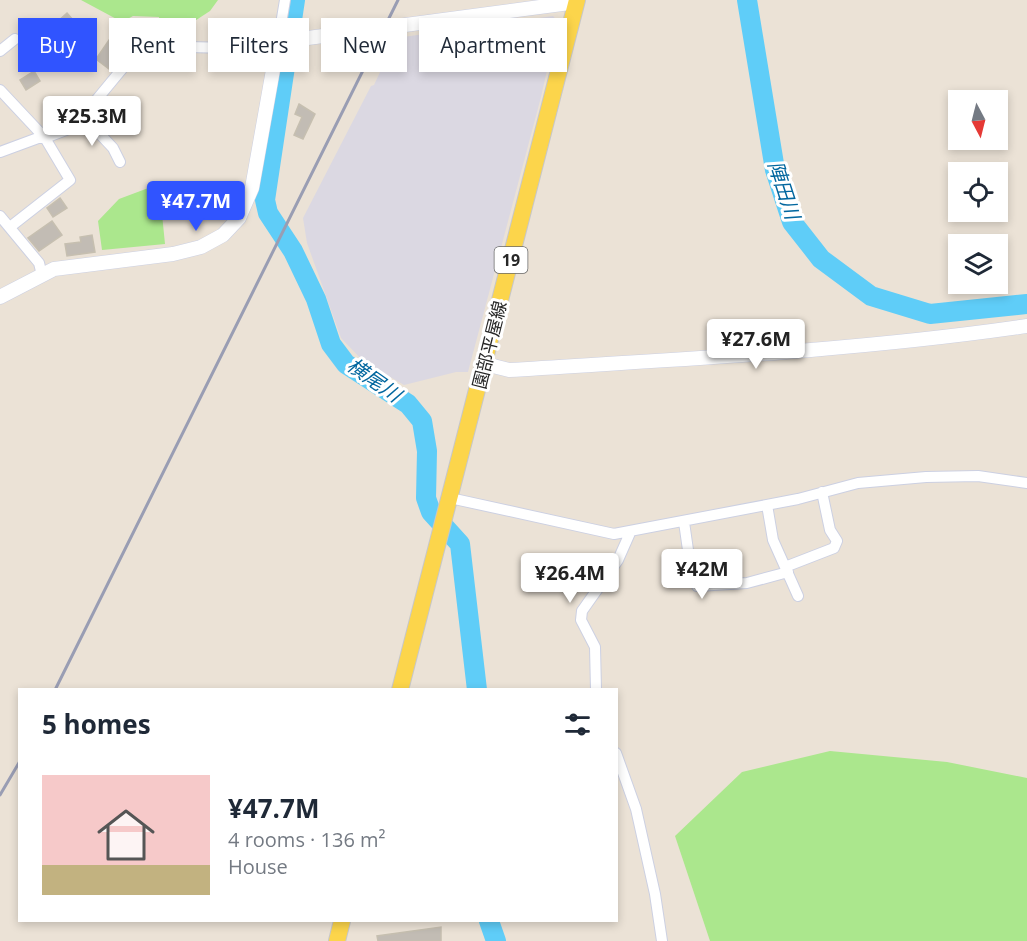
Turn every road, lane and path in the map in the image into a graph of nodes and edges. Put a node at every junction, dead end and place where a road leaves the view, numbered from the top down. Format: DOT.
graph roads {
  1 [pos="285,0"];
  2 [pos="577,1"];
  3 [pos="283,18"];
  4 [pos="309,38"];
  5 [pos="15,39"];
  6 [pos="208,47"];
  7 [pos="0,51"];
  8 [pos="274,72"];
  9 [pos="0,90"];
  10 [pos="84,117"];
  11 [pos="45,138"];
  12 [pos="0,152"];
  13 [pos="120,162"];
  14 [pos="0,216"];
  15 [pos="10,226"];
  16 [pos="42,275"];
  17 [pos="0,297"];
  18 [pos="1027,326"];
  19 [pos="485,364"];
  20 [pos="1027,483"];
  21 [pos="822,492"];
  22 [pos="450,498"];
  23 [pos="767,505"];
  24 [pos="684,522"];
  25 [pos="630,533"];
  26 [pos="786,569"];
  27 [pos="798,596"];
  28 [pos="401,688"];
  29 [pos="596,688"];
  30 [pos="618,759"];
  31 [pos="342,922"];
  32 [pos="337,941"];
  33 [pos="662,941"];
  1 -- 3 [label="street"];
  2 -- 4 [label="street"];
  2 -- 19 [label="main road, 園部平屋線 / 19"];
  5 -- 7 [label="street"];
  6 -- 10 [label="street"];
  8 -- 16 [label="street"];
  9 -- 11 [label="street"];
  10 -- 11 [label="street"];
  10 -- 13 [label="street"];
  11 -- 12 [label="street"];
  11 -- 15 [label="street"];
  14 -- 15 [label="street"];
  15 -- 16 [label="street"];
  16 -- 17 [label="street"];
  18 -- 19 [label="street"];
  19 -- 22 [label="main road, 園部平屋線 / 19"];
  20 -- 21 [label="street"];
  21 -- 23 [label="street"];
  21 -- 26 [label="street"];
  22 -- 25 [label="street"];
  22 -- 28 [label="main road, 園部平屋線 / 19"];
  23 -- 24 [label="street"];
  23 -- 26 [label="street"];
  24 -- 25 [label="street"];
  24 -- 26 [label="street"];
  25 -- 29 [label="street"];
  26 -- 27 [label="street"];
  30 -- 33 [label="street"];
  31 -- 32 [label="main road"];
}
